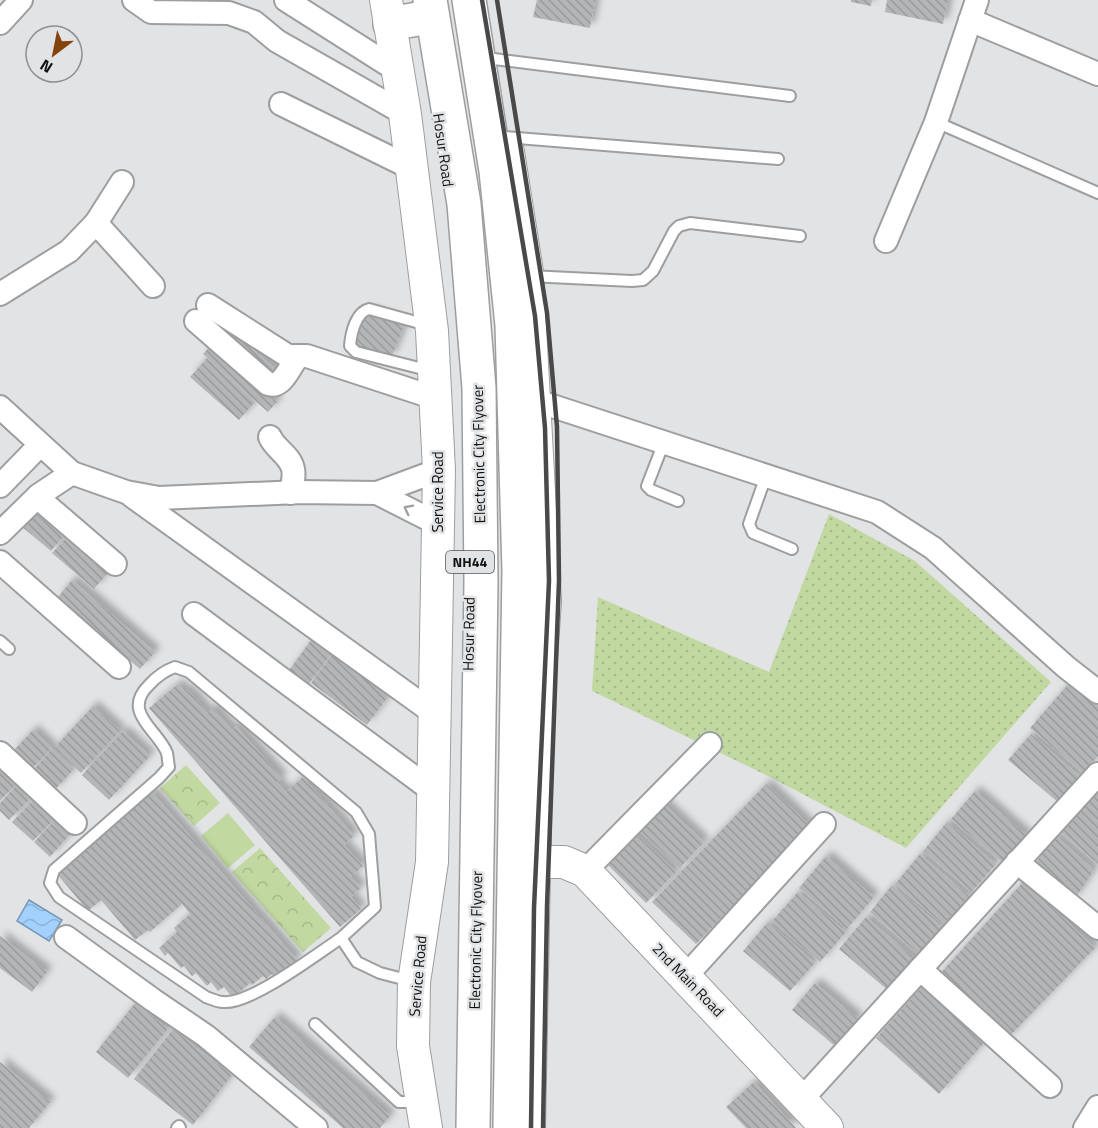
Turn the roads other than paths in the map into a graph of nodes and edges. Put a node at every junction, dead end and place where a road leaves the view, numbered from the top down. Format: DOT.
graph roads {
  1 [pos="21,0"];
  2 [pos="134,0"];
  3 [pos="469,0"];
  4 [pos="484,0"];
  5 [pos="430,5"];
  6 [pos="974,10"];
  7 [pos="272,12"];
  8 [pos="388,12"];
  9 [pos="0,23"];
  10 [pos="494,59"];
  11 [pos="398,71"];
  12 [pos="1098,74"];
  13 [pos="790,96"];
  14 [pos="281,104"];
  15 [pos="405,114"];
  16 [pos="936,122"];
  17 [pos="506,137"];
  18 [pos="778,159"];
  19 [pos="411,168"];
  20 [pos="122,182"];
  21 [pos="1098,193"];
  22 [pos="96,224"];
  23 [pos="800,236"];
  24 [pos="886,241"];
  25 [pos="527,276"];
  26 [pos="153,286"];
  27 [pos="1,297"];
  28 [pos="431,327"];
  29 [pos="297,358"];
  30 [pos="434,385"];
  31 [pos="534,400"];
  32 [pos="0,407"];
  33 [pos="270,437"];
  34 [pos="664,442"];
  35 [pos="40,445"];
  36 [pos="439,470"];
  37 [pos="72,473"];
  38 [pos="765,476"];
  39 [pos="0,486"];
  40 [pos="126,492"];
  41 [pos="291,493"];
  42 [pos="377,494"];
  43 [pos="38,497"];
  44 [pos="678,501"];
  45 [pos="438,524"];
  46 [pos="0,533"];
  47 [pos="792,549"];
  48 [pos="0,562"];
  49 [pos="115,564"];
  50 [pos="194,614"];
  51 [pos="0,641"];
  52 [pos="9,649"];
  53 [pos="119,667"];
  54 [pos="1098,692"];
  55 [pos="435,714"];
  56 [pos="710,744"];
  57 [pos="0,753"];
  58 [pos="1098,774"];
  59 [pos="434,792"];
  60 [pos="75,823"];
  61 [pos="824,824"];
  62 [pos="533,862"];
  63 [pos="1017,862"];
  64 [pos="585,871"];
  65 [pos="1098,928"];
  66 [pos="66,937"];
  67 [pos="341,938"];
  68 [pos="920,969"];
  69 [pos="685,977"];
  70 [pos="414,982"];
  71 [pos="315,1024"];
  72 [pos="1050,1086"];
  73 [pos="802,1099"];
  74 [pos="1098,1107"];
  75 [pos="424,1115"];
  76 [pos="316,1128"];
  77 [pos="461,1128"];
  78 [pos="473,1128"];
  79 [pos="495,1128"];
  80 [pos="510,1128"];
  81 [pos="529,1128"];
  82 [pos="827,1128"];
  83 [pos="1085,1128"];
  1 -- 9 [label="street"];
  2 -- 7 [label="street"];
  3 -- 80 [label="highway"];
  4 -- 10 [label="street"];
  5 -- 8 [label="highway"];
  5 -- 77 [label="highway, Hosur Road / NH44"];
  5 -- 78 [label="highway, Electronic City Flyover"];
  5 -- 79 [label="highway, Electronic City Flyover"];
  6 -- 12 [label="street"];
  6 -- 16 [label="street"];
  7 -- 11 [label="street"];
  7 -- 15 [label="street"];
  8 -- 11 [label="street, Service Road"];
  10 -- 13 [label="lane"];
  10 -- 17 [label="street"];
  11 -- 15 [label="street, Service Road"];
  14 -- 19 [label="street"];
  15 -- 19 [label="street, Service Road"];
  16 -- 21 [label="lane"];
  16 -- 24 [label="street"];
  17 -- 18 [label="lane"];
  17 -- 25 [label="street"];
  19 -- 28 [label="street, Service Road"];
  20 -- 22 [label="street"];
  22 -- 26 [label="street"];
  22 -- 27 [label="street"];
  23 -- 25 [label="lane"];
  25 -- 31 [label="street"];
  28 -- 30 [label="street, Service Road"];
  28 -- 30 [label="lane"];
  29 -- 29 [label="street"];
  29 -- 30 [label="street"];
  30 -- 36 [label="street, Service Road"];
  31 -- 34 [label="street"];
  31 -- 62 [label="street"];
  32 -- 35 [label="street"];
  33 -- 41 [label="street"];
  34 -- 38 [label="street"];
  34 -- 44 [label="lane"];
  35 -- 37 [label="street"];
  35 -- 39 [label="street"];
  36 -- 42 [label="street"];
  36 -- 45 [label="street, Service Road"];
  37 -- 40 [label="street"];
  37 -- 43 [label="street"];
  38 -- 47 [label="lane"];
  38 -- 54 [label="street"];
  40 -- 41 [label="street"];
  40 -- 55 [label="street"];
  41 -- 42 [label="street"];
  45 -- 42 [label="street, one-way"];
  43 -- 46 [label="street"];
  43 -- 49 [label="street"];
  45 -- 55 [label="street, Service Road"];
  48 -- 53 [label="street"];
  50 -- 59 [label="street"];
  51 -- 52 [label="lane"];
  55 -- 59 [label="street, Service Road"];
  56 -- 64 [label="street"];
  57 -- 60 [label="street"];
  58 -- 63 [label="street"];
  59 -- 70 [label="street, Service Road"];
  61 -- 69 [label="street"];
  62 -- 64 [label="street, 2nd Main Road"];
  62 -- 81 [label="street"];
  63 -- 65 [label="street"];
  63 -- 68 [label="street"];
  64 -- 69 [label="street, 2nd Main Road"];
  66 -- 76 [label="street"];
  67 -- 67 [label="lane"];
  67 -- 70 [label="lane"];
  68 -- 72 [label="street"];
  68 -- 73 [label="street"];
  69 -- 73 [label="street, 2nd Main Road"];
  70 -- 75 [label="street, Service Road"];
  71 -- 75 [label="lane"];
  73 -- 82 [label="street, 2nd Main Road"];
  74 -- 83 [label="street"];
}
